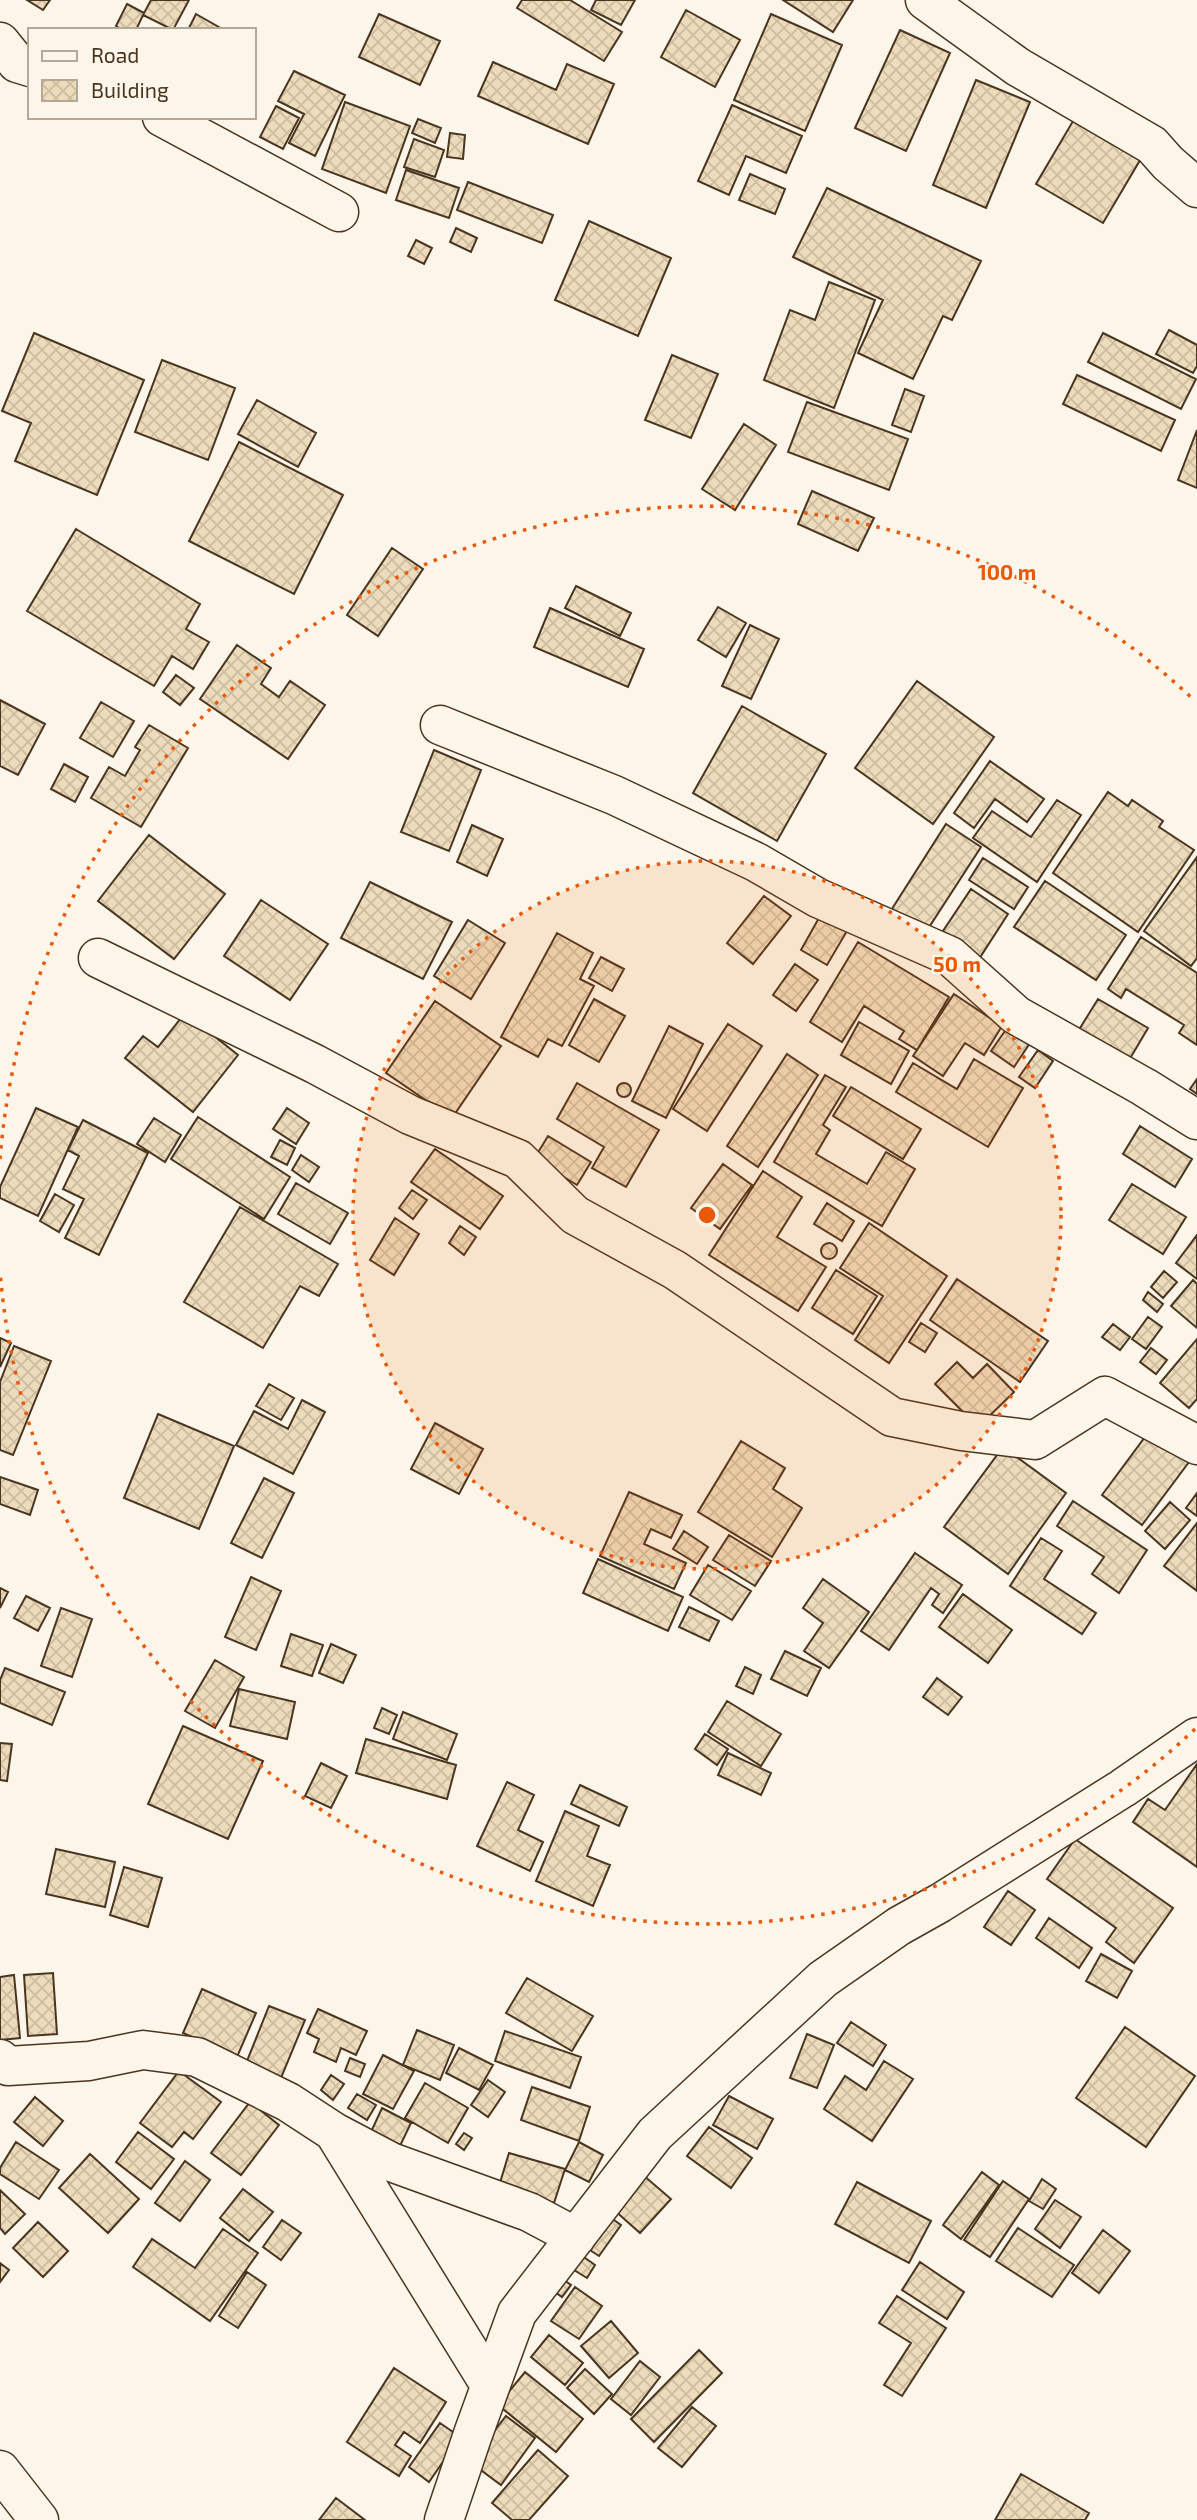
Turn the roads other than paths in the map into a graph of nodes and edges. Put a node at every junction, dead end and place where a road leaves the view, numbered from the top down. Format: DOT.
graph roads {
  1 [pos="925,0"];
  2 [pos="0,42"];
  3 [pos="28,66"];
  4 [pos="166,119"];
  5 [pos="1197,188"];
  6 [pos="340,212"];
  7 [pos="440,725"];
  8 [pos="98,958"];
  9 [pos="1197,1120"];
  10 [pos="1197,1445"];
  11 [pos="1197,1737"];
  12 [pos="3,2068"];
  13 [pos="334,2132"];
  14 [pos="576,2236"];
  15 [pos="490,2385"];
  16 [pos="0,2470"];
  17 [pos="39,2520"];
  18 [pos="444,2520"];
  1 -- 5 [label="street"];
  2 -- 3 [label="street"];
  4 -- 6 [label="street"];
  7 -- 9 [label="street"];
  8 -- 10 [label="street"];
  11 -- 14 [label="street"];
  12 -- 13 [label="street"];
  13 -- 14 [label="street"];
  13 -- 15 [label="street"];
  14 -- 15 [label="street"];
  15 -- 18 [label="street"];
  16 -- 17 [label="street"];
}
